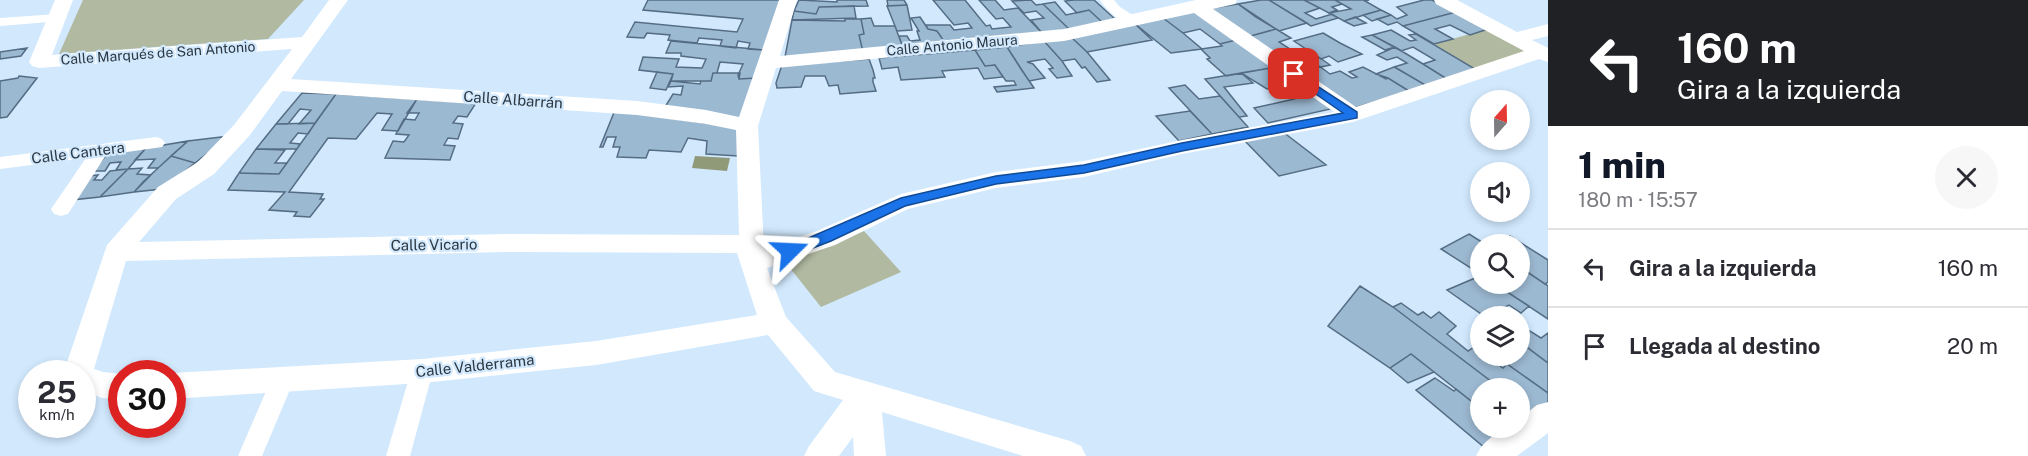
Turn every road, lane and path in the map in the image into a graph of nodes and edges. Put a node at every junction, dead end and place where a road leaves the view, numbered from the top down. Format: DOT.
graph roads {
  1 [pos="339,0"];
  2 [pos="788,0"];
  3 [pos="1107,0"];
  4 [pos="1228,0"];
  5 [pos="1443,0"];
  6 [pos="1196,6"];
  7 [pos="60,9"];
  8 [pos="1135,21"];
  9 [pos="0,22"];
  10 [pos="1548,30"];
  11 [pos="1515,38"];
  12 [pos="308,42"];
  13 [pos="1545,54"];
  14 [pos="767,63"];
  15 [pos="277,84"];
  16 [pos="1353,115"];
  17 [pos="747,126"];
  18 [pos="156,143"];
  19 [pos="100,150"];
  20 [pos="0,163"];
  21 [pos="61,209"];
  22 [pos="116,252"];
  23 [pos="752,254"];
  24 [pos="774,323"];
  25 [pos="82,360"];
  26 [pos="422,371"];
  27 [pos="282,380"];
  28 [pos="186,385"];
  29 [pos="865,394"];
  30 [pos="1548,414"];
  31 [pos="250,456"];
  32 [pos="398,456"];
  33 [pos="820,456"];
  34 [pos="870,456"];
  35 [pos="1070,456"];
  36 [pos="1492,456"];
  1 -- 12 [label="street"];
  2 -- 14 [label="street"];
  3 -- 8 [label="street"];
  4 -- 6 [label="street, Calle Antonio Maura"];
  5 -- 11 [label="street"];
  6 -- 8 [label="street, Calle Antonio Maura"];
  6 -- 16 [label="street"];
  7 -- 9 [label="street"];
  7 -- 12 [label="street, Calle Marqués de San Antonio"];
  8 -- 14 [label="street, Calle Antonio Maura"];
  10 -- 11 [label="street"];
  11 -- 13 [label="street"];
  12 -- 15 [label="street"];
  13 -- 16 [label="street, Calle Vicario"];
  14 -- 17 [label="street"];
  15 -- 17 [label="street, Calle Albarrán"];
  15 -- 22 [label="street"];
  16 -- 23 [label="street, Calle Vicario"];
  17 -- 23 [label="street"];
  18 -- 19 [label="street, Calle Cantera"];
  19 -- 20 [label="street, Calle Cantera"];
  19 -- 21 [label="street"];
  22 -- 23 [label="street, Calle Vicario"];
  22 -- 25 [label="street"];
  23 -- 24 [label="street"];
  24 -- 26 [label="street, Calle Valderrama"];
  24 -- 29 [label="street"];
  26 -- 27 [label="street, Calle Valderrama"];
  26 -- 32 [label="street"];
  27 -- 28 [label="street, Calle Valderrama"];
  27 -- 31 [label="street"];
  29 -- 33 [label="street"];
  29 -- 34 [label="street"];
  29 -- 35 [label="street"];
  30 -- 36 [label="street"];
}
